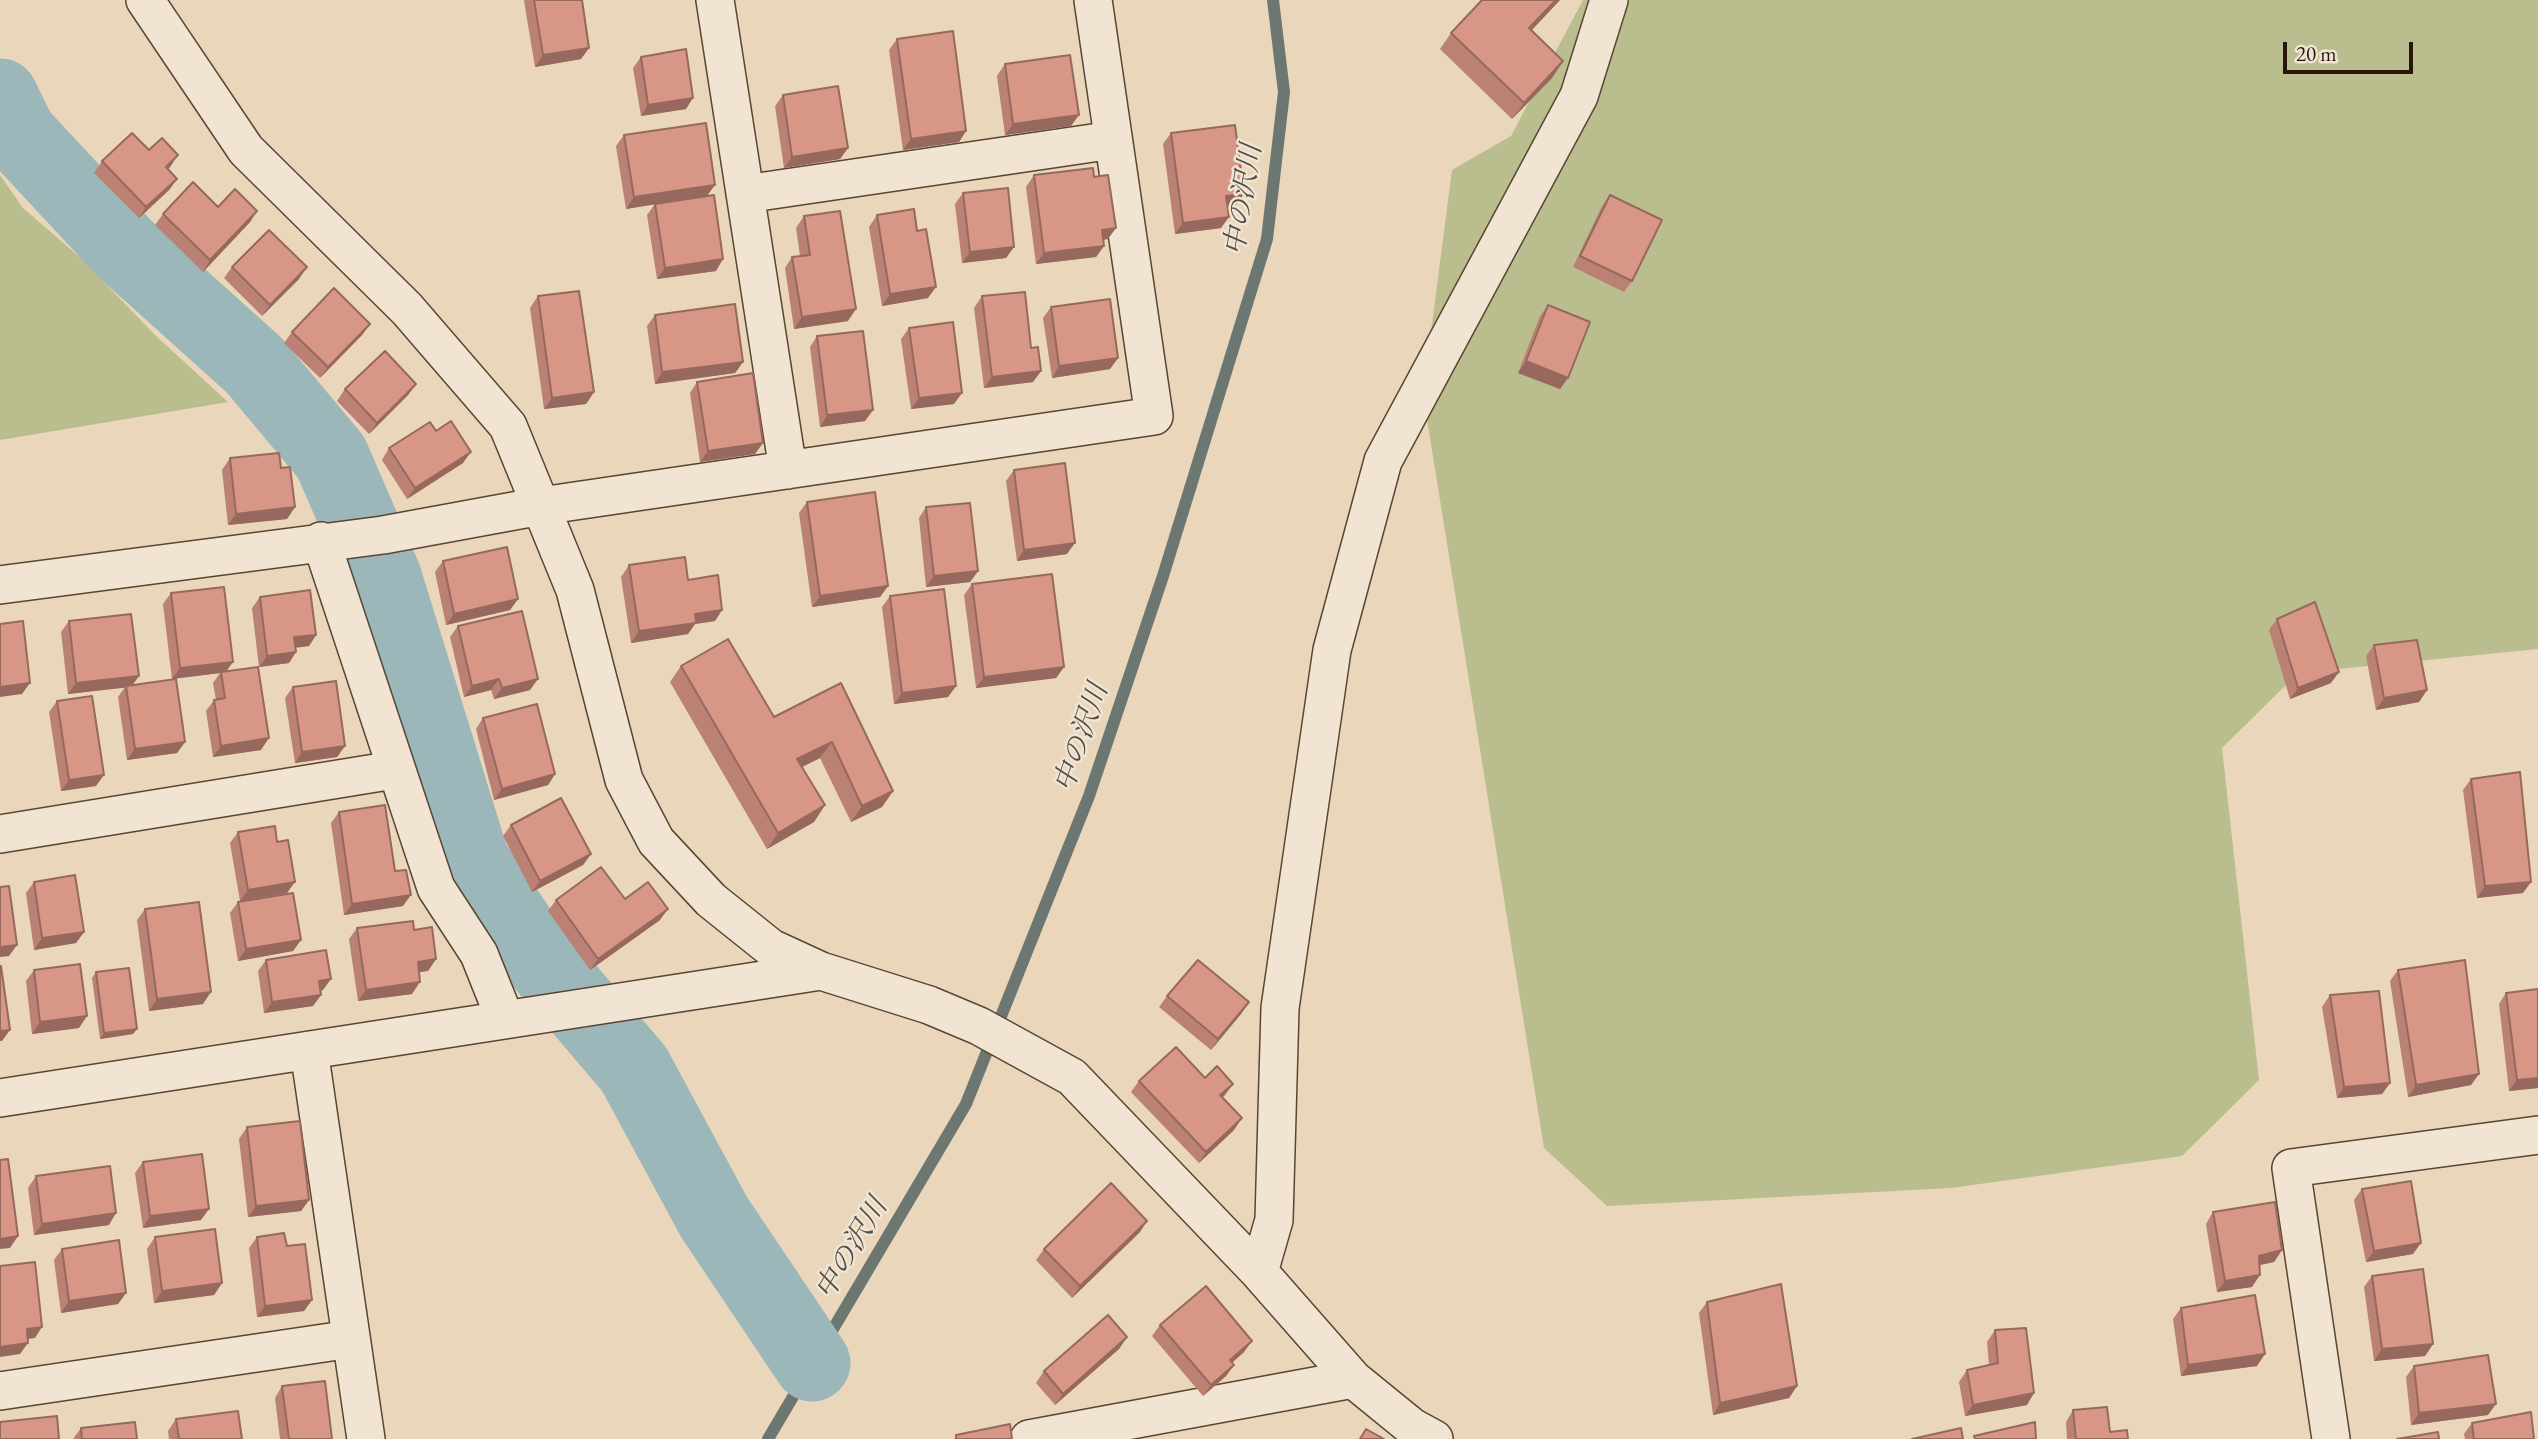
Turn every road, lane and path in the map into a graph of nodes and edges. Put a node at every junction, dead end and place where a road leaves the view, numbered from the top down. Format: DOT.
graph roads {
  1 [pos="145,0"];
  2 [pos="715,0"];
  3 [pos="1093,0"];
  4 [pos="1609,0"];
  5 [pos="1113,140"];
  6 [pos="746,194"];
  7 [pos="788,470"];
  8 [pos="541,506"];
  9 [pos="331,540"];
  10 [pos="0,585"];
  11 [pos="394,770"];
  12 [pos="0,834"];
  13 [pos="821,971"];
  14 [pos="521,1017"];
  15 [pos="309,1050"];
  16 [pos="0,1098"];
  17 [pos="2538,1135"];
  18 [pos="1259,1272"];
  19 [pos="351,1339"];
  20 [pos="1353,1379"];
  21 [pos="0,1391"];
  22 [pos="366,1439"];
  23 [pos="1029,1439"];
  24 [pos="1434,1439"];
  25 [pos="2331,1439"];
  1 -- 8 [label="street"];
  2 -- 6 [label="street"];
  3 -- 5 [label="street"];
  4 -- 18 [label="street"];
  5 -- 6 [label="street"];
  5 -- 7 [label="street"];
  6 -- 7 [label="street"];
  7 -- 8 [label="street"];
  8 -- 9 [label="street"];
  8 -- 13 [label="street"];
  9 -- 10 [label="street"];
  9 -- 11 [label="street"];
  11 -- 12 [label="street"];
  11 -- 14 [label="street"];
  13 -- 14 [label="street"];
  13 -- 18 [label="street"];
  14 -- 15 [label="street"];
  15 -- 16 [label="street"];
  15 -- 19 [label="street"];
  17 -- 25 [label="street"];
  18 -- 20 [label="street"];
  19 -- 21 [label="street"];
  19 -- 22 [label="street"];
  20 -- 23 [label="street"];
  20 -- 24 [label="street"];
}
